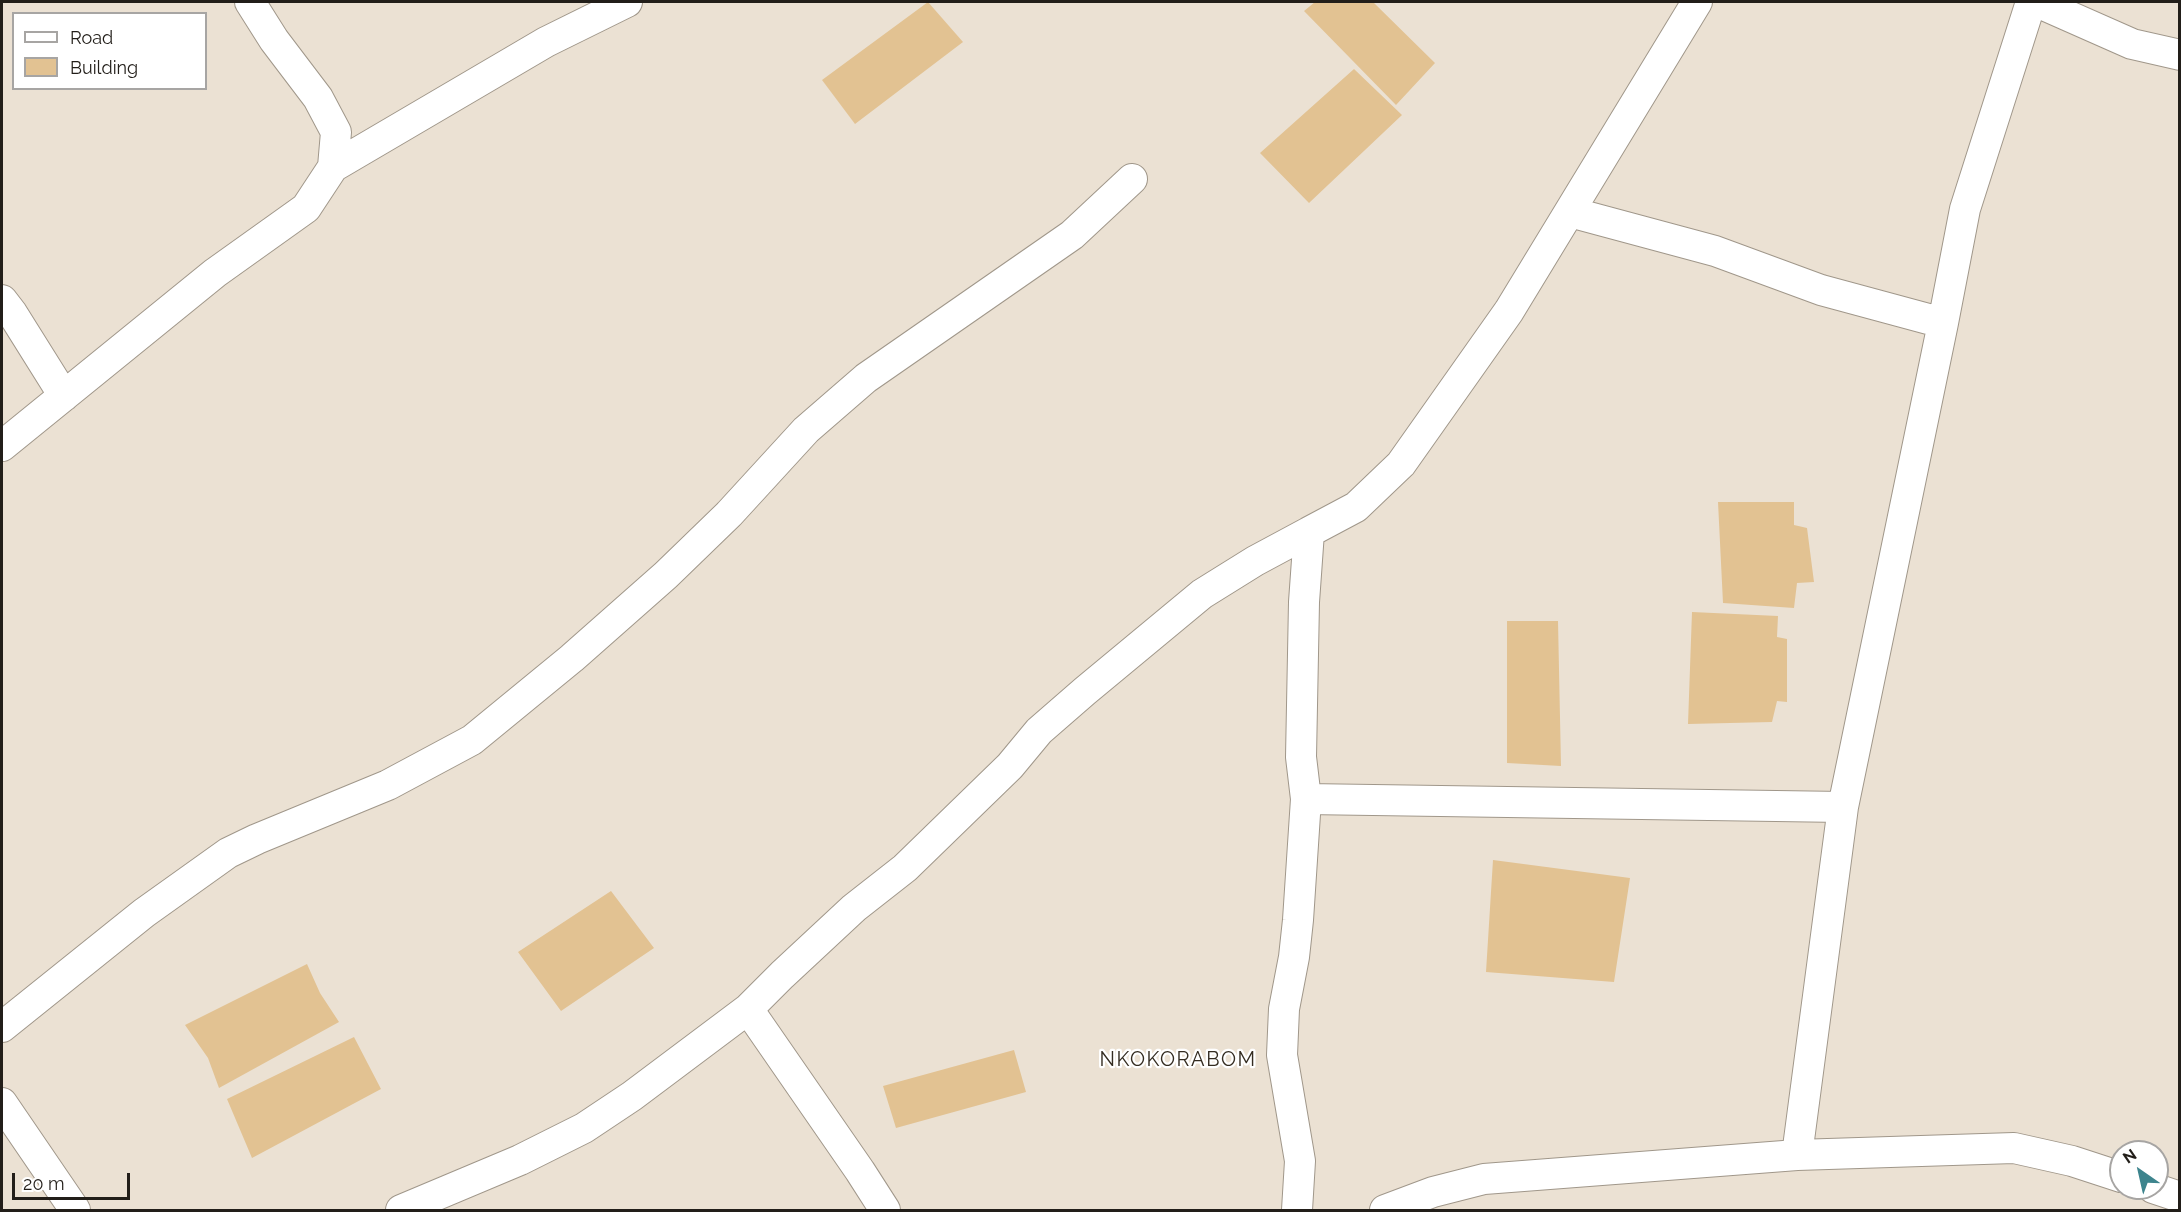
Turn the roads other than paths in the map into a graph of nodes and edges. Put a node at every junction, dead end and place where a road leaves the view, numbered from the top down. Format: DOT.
graph roads {
  1 [pos="250,2"];
  2 [pos="627,2"];
  3 [pos="1697,2"];
  4 [pos="2031,2"];
  5 [pos="2037,2"];
  6 [pos="2180,55"];
  7 [pos="333,167"];
  8 [pos="1132,179"];
  9 [pos="1570,212"];
  10 [pos="2,300"];
  11 [pos="1943,323"];
  12 [pos="63,396"];
  13 [pos="2,446"];
  14 [pos="1309,532"];
  15 [pos="1306,799"];
  16 [pos="1843,807"];
  17 [pos="748,1010"];
  18 [pos="2,1027"];
  19 [pos="2,1102"];
  20 [pos="1797,1155"];
  21 [pos="2109,1173"];
  22 [pos="75,1210"];
  23 [pos="401,1210"];
  24 [pos="885,1210"];
  25 [pos="1297,1210"];
  26 [pos="1385,1210"];
  1 -- 7 [label="street"];
  2 -- 7 [label="street"];
  3 -- 9 [label="street"];
  4 -- 11 [label="street"];
  5 -- 6 [label="street"];
  7 -- 12 [label="street"];
  8 -- 18 [label="street"];
  9 -- 11 [label="street"];
  9 -- 14 [label="street"];
  10 -- 12 [label="street"];
  11 -- 16 [label="street"];
  12 -- 13 [label="street"];
  14 -- 15 [label="street"];
  14 -- 17 [label="street"];
  15 -- 16 [label="street"];
  15 -- 25 [label="street"];
  16 -- 20 [label="street"];
  17 -- 23 [label="street"];
  17 -- 24 [label="street"];
  19 -- 22 [label="street"];
  20 -- 21 [label="street"];
  20 -- 26 [label="street"];
}
